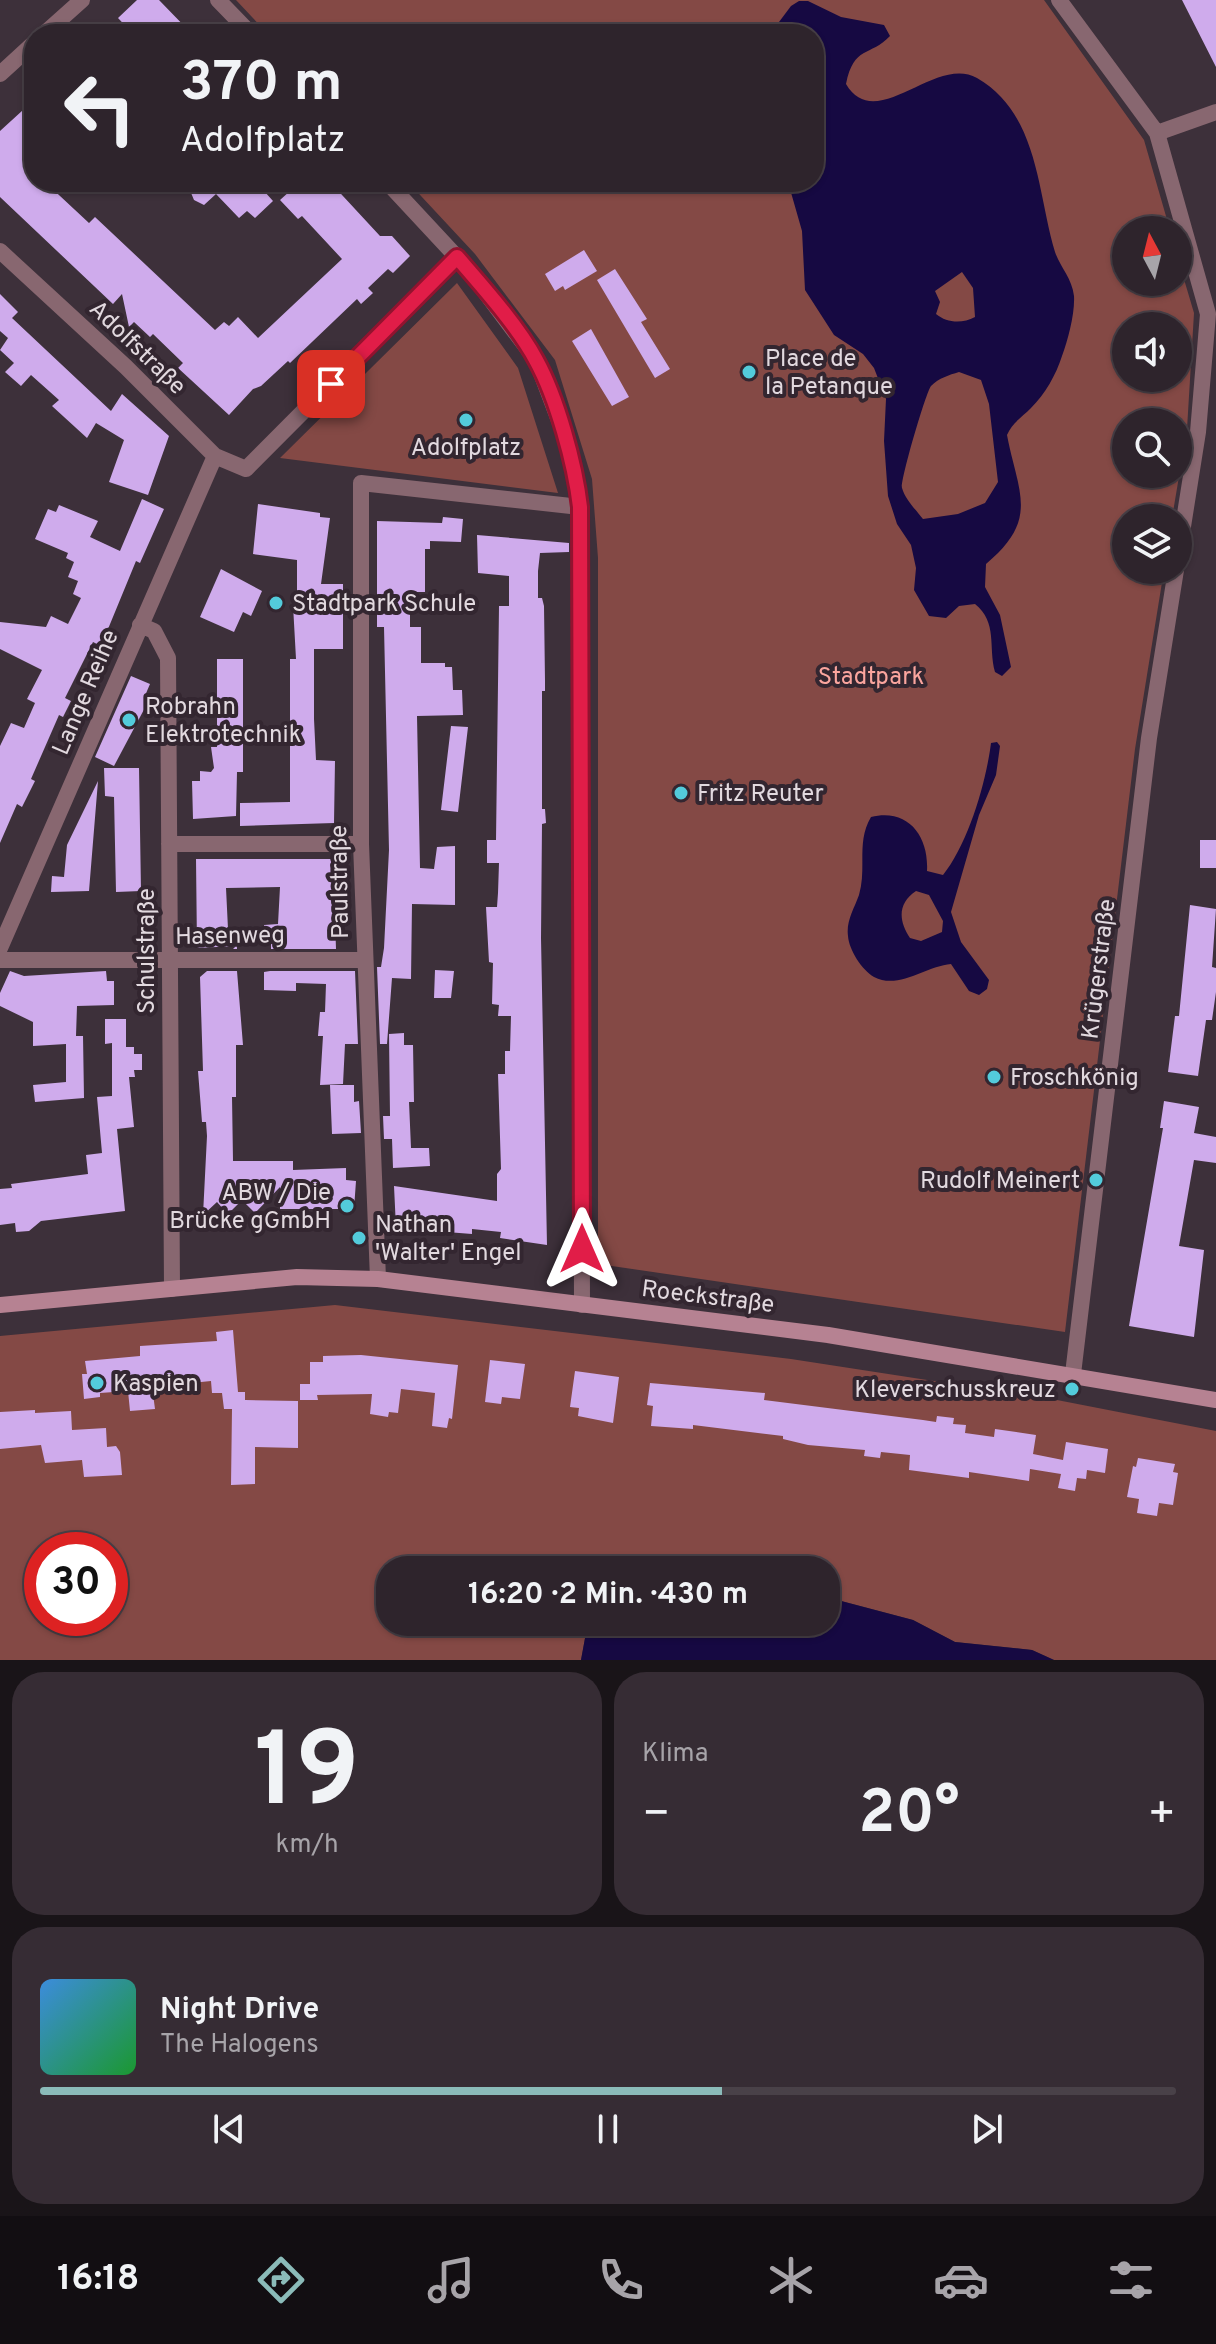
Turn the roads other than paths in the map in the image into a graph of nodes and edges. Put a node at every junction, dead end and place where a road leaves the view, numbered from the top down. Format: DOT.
graph roads {
  1 [pos="82,0"];
  2 [pos="218,0"];
  3 [pos="1059,0"];
  4 [pos="55,24"];
  5 [pos="241,24"];
  6 [pos="24,52"];
  7 [pos="0,74"];
  8 [pos="1216,112"];
  9 [pos="1157,133"];
  10 [pos="396,192"];
  11 [pos="0,251"];
  12 [pos="457,257"];
  13 [pos="1198,432"];
  14 [pos="1216,436"];
  15 [pos="215,456"];
  16 [pos="1187,504"];
  17 [pos="580,507"];
  18 [pos="1174,584"];
  19 [pos="140,625"];
  20 [pos="169,844"];
  21 [pos="361,844"];
  22 [pos="6,920"];
  23 [pos="0,948"];
  24 [pos="0,960"];
  25 [pos="170,960"];
  26 [pos="364,960"];
  27 [pos="378,1279"];
  28 [pos="172,1289"];
  29 [pos="0,1305"];
  30 [pos="582,1305"];
  31 [pos="1073,1374"];
  32 [pos="1216,1400"];
  1 -- 4 [label="street"];
  2 -- 5 [label="street"];
  3 -- 9 [label="street"];
  6 -- 7 [label="street"];
  8 -- 9 [label="street"];
  9 -- 13 [label="street"];
  10 -- 12 [label="street"];
  11 -- 15 [label="street, Adolfstraße"];
  12 -- 15 [label="street, Adolfstraße"];
  12 -- 17 [label="street"];
  13 -- 14 [label="street"];
  13 -- 16 [label="street"];
  15 -- 19 [label="street, Lange Reihe"];
  17 -- 21 [label="street, Paulstraße"];
  17 -- 30 [label="street"];
  18 -- 31 [label="street, Krügerstraße"];
  19 -- 20 [label="street, Schulstraße"];
  19 -- 22 [label="street, Lange Reihe"];
  20 -- 21 [label="street"];
  20 -- 25 [label="street, Schulstraße"];
  21 -- 26 [label="street, Paulstraße"];
  22 -- 23 [label="street, Lange Reihe"];
  24 -- 25 [label="street, Hasenweg"];
  25 -- 26 [label="street, Hasenweg"];
  25 -- 28 [label="street, Schulstraße"];
  26 -- 27 [label="street, Paulstraße"];
  27 -- 28 [label="main road, Roeckstraße"];
  27 -- 30 [label="main road, Roeckstraße"];
  28 -- 29 [label="main road, Roeckstraße"];
  30 -- 31 [label="main road, Roeckstraße"];
  31 -- 32 [label="main road, Roeckstraße"];
}
